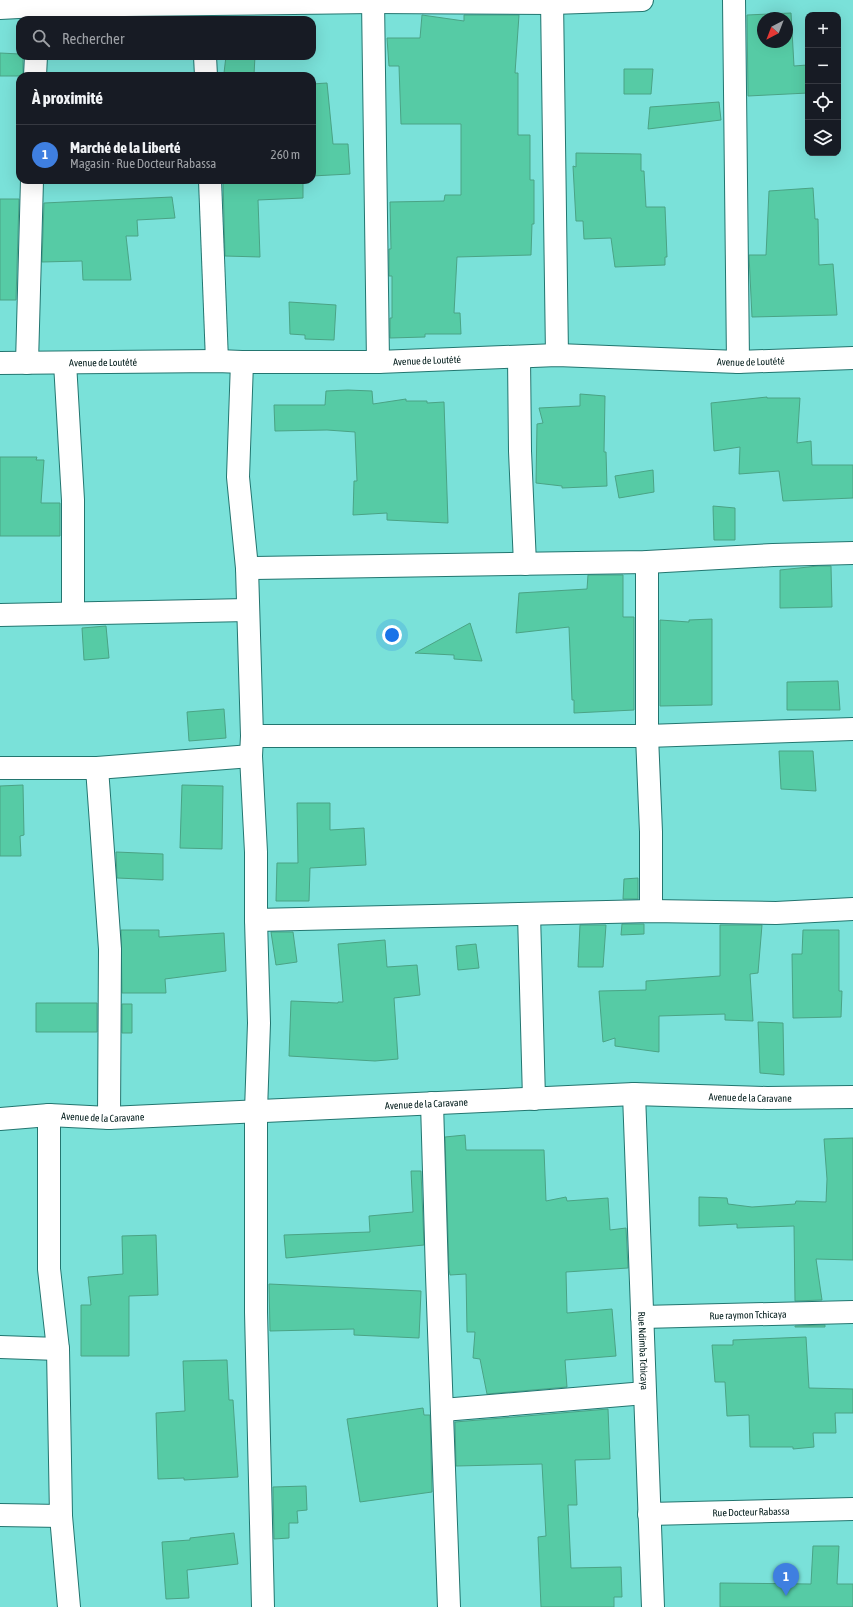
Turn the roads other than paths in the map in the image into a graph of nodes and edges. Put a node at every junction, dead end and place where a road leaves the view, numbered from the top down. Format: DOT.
graph roads {
  1 [pos="642,0"];
  2 [pos="734,0"];
  3 [pos="373,1"];
  4 [pos="552,1"];
  5 [pos="0,8"];
  6 [pos="203,8"];
  7 [pos="37,9"];
  8 [pos="36,60"];
  9 [pos="205,60"];
  10 [pos="35,72"];
  11 [pos="206,72"];
  12 [pos="32,184"];
  13 [pos="210,184"];
  14 [pos="557,355"];
  15 [pos="519,357"];
  16 [pos="853,358"];
  17 [pos="217,361"];
  18 [pos="242,362"];
  19 [pos="378,362"];
  20 [pos="738,362"];
  21 [pos="27,363"];
  22 [pos="65,363"];
  23 [pos="0,364"];
  24 [pos="853,553"];
  25 [pos="647,562"];
  26 [pos="525,564"];
  27 [pos="247,568"];
  28 [pos="248,610"];
  29 [pos="73,613"];
  30 [pos="0,615"];
  31 [pos="853,729"];
  32 [pos="647,736"];
  33 [pos="252,746"];
  34 [pos="0,768"];
  35 [pos="96,768"];
  36 [pos="853,909"];
  37 [pos="651,911"];
  38 [pos="529,914"];
  39 [pos="256,920"];
  40 [pos="634,1094"];
  41 [pos="853,1097"];
  42 [pos="534,1099"];
  43 [pos="432,1103"];
  44 [pos="256,1111"];
  45 [pos="49,1115"];
  46 [pos="0,1118"];
  47 [pos="109,1118"];
  48 [pos="853,1312"];
  49 [pos="642,1317"];
  50 [pos="0,1347"];
  51 [pos="58,1349"];
  52 [pos="645,1393"];
  53 [pos="443,1410"];
  54 [pos="853,1509"];
  55 [pos="649,1514"];
  56 [pos="0,1515"];
  57 [pos="61,1516"];
  58 [pos="69,1607"];
  59 [pos="263,1607"];
  60 [pos="449,1607"];
  61 [pos="653,1607"];
  1 -- 4 [label="street"];
  2 -- 20 [label="street"];
  3 -- 4 [label="street"];
  3 -- 6 [label="street"];
  3 -- 19 [label="street"];
  4 -- 14 [label="street"];
  5 -- 7 [label="street"];
  6 -- 7 [label="street"];
  8 -- 10 [label="street"];
  9 -- 11 [label="street"];
  12 -- 21 [label="street"];
  13 -- 17 [label="street"];
  14 -- 15 [label="street, Avenue de Loutété"];
  14 -- 20 [label="street, Avenue de Loutété"];
  15 -- 19 [label="street, Avenue de Loutété"];
  15 -- 26 [label="street"];
  16 -- 20 [label="street, Avenue de Loutété"];
  17 -- 18 [label="street, Avenue de Loutété"];
  17 -- 22 [label="street, Avenue de Loutété"];
  18 -- 19 [label="street, Avenue de Loutété"];
  18 -- 27 [label="street"];
  21 -- 22 [label="street, Avenue de Loutété"];
  21 -- 23 [label="street, Avenue de Loutété"];
  22 -- 29 [label="street"];
  24 -- 25 [label="street"];
  25 -- 26 [label="street"];
  25 -- 32 [label="street"];
  26 -- 27 [label="street"];
  27 -- 28 [label="street"];
  28 -- 29 [label="street"];
  28 -- 33 [label="street"];
  29 -- 30 [label="street"];
  31 -- 32 [label="street"];
  32 -- 33 [label="street"];
  32 -- 37 [label="street"];
  33 -- 35 [label="street"];
  33 -- 39 [label="street"];
  34 -- 35 [label="street"];
  35 -- 47 [label="street"];
  36 -- 37 [label="street"];
  37 -- 38 [label="street"];
  38 -- 39 [label="street"];
  38 -- 42 [label="street"];
  39 -- 44 [label="street"];
  40 -- 41 [label="street, Avenue de la Caravane"];
  40 -- 42 [label="street, Avenue de la Caravane"];
  40 -- 49 [label="street, Rue Ndimba Tchicaya"];
  42 -- 43 [label="street, Avenue de la Caravane"];
  43 -- 44 [label="street, Avenue de la Caravane"];
  43 -- 53 [label="street"];
  44 -- 47 [label="street, Avenue de la Caravane"];
  44 -- 59 [label="street"];
  45 -- 46 [label="street, Avenue de la Caravane"];
  45 -- 47 [label="street, Avenue de la Caravane"];
  45 -- 51 [label="street"];
  48 -- 49 [label="street, Rue raymon Tchicaya"];
  49 -- 52 [label="street, Rue Ndimba Tchicaya"];
  50 -- 51 [label="street"];
  51 -- 57 [label="street"];
  52 -- 53 [label="street"];
  52 -- 55 [label="street, Rue Ndimba Tchicaya"];
  53 -- 60 [label="street"];
  54 -- 55 [label="street, Rue Docteur Rabassa"];
  55 -- 61 [label="street, Rue Ndimba Tchicaya"];
  56 -- 57 [label="street"];
  57 -- 58 [label="street"];
}
